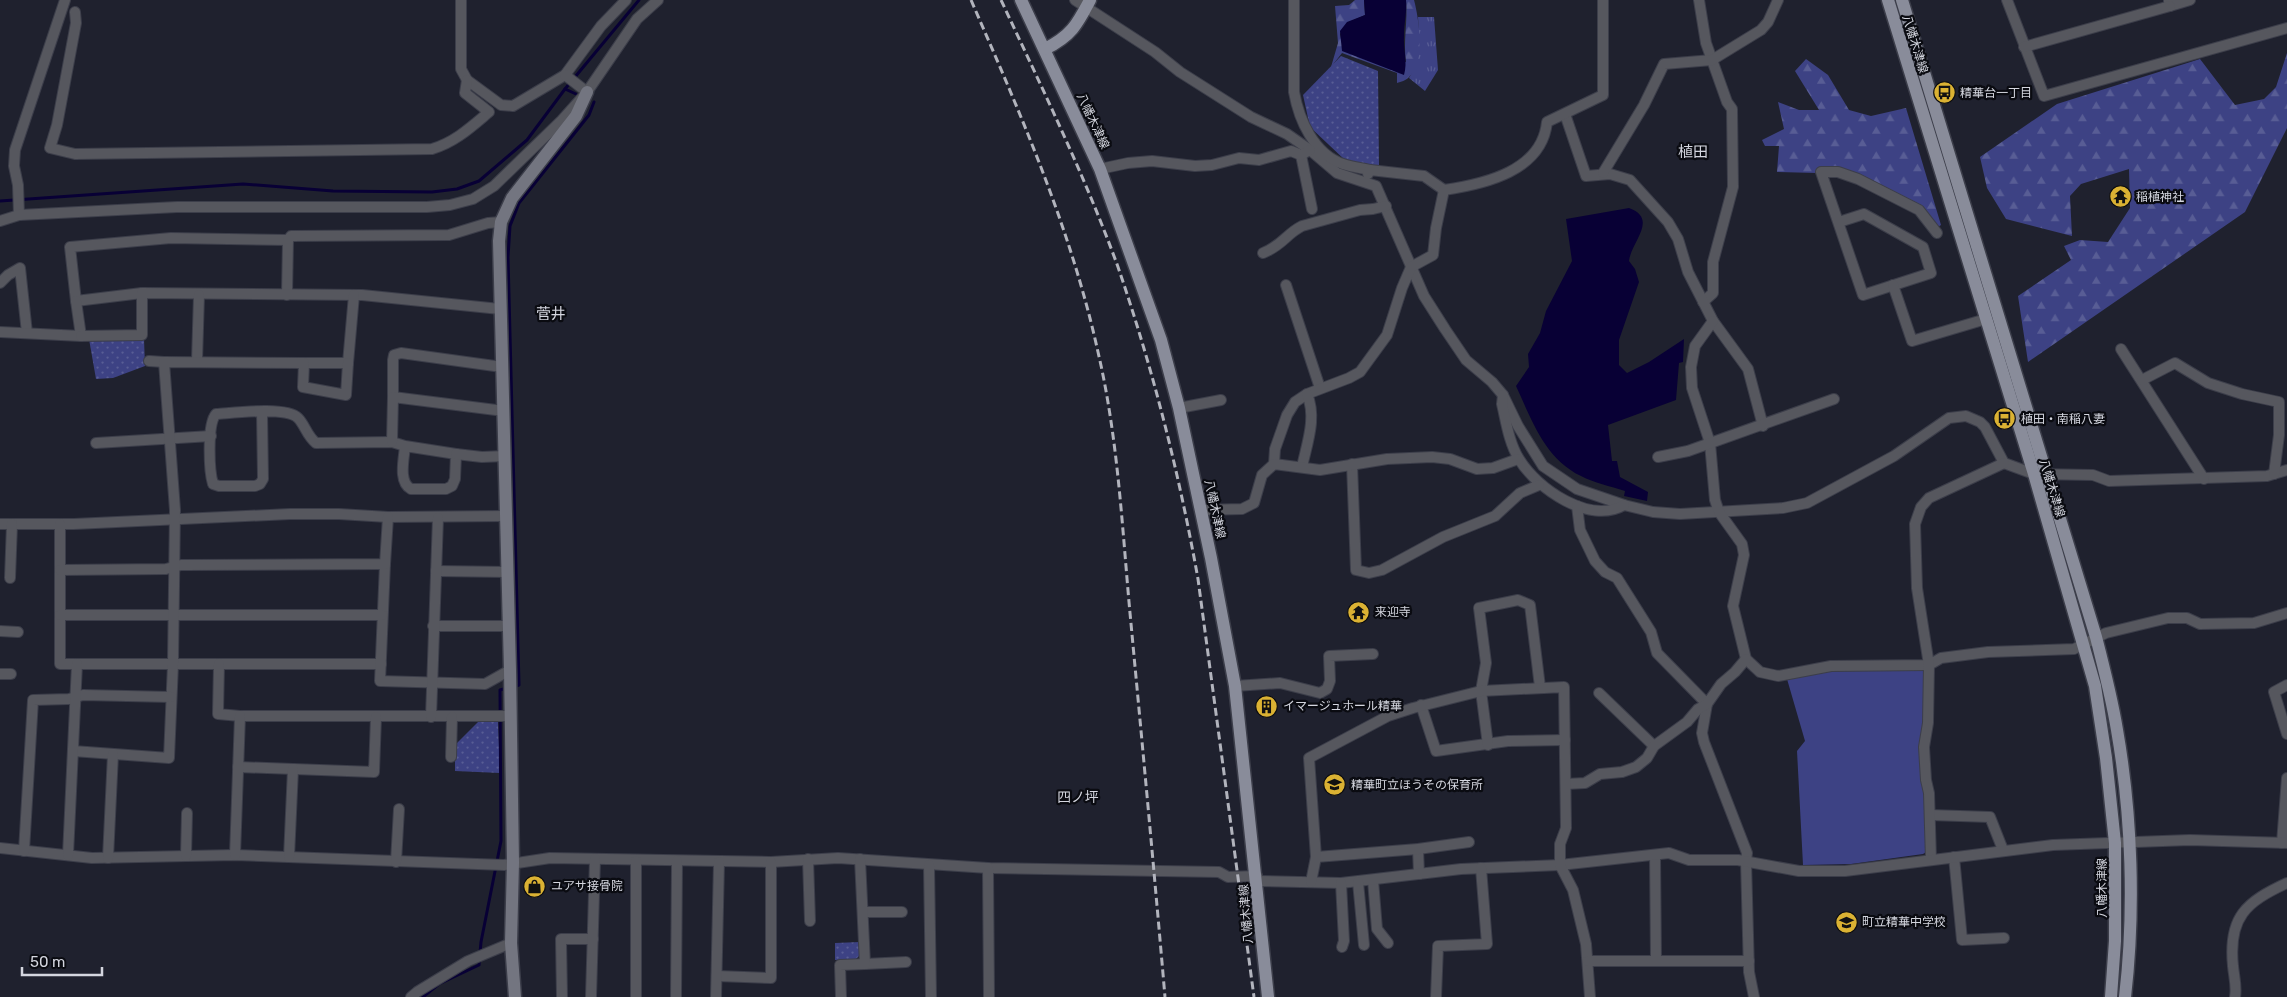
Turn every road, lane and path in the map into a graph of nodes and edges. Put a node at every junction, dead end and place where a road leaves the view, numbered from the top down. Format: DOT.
graph roads {
  1 [pos="65,0"];
  2 [pos="461,0"];
  3 [pos="626,0"];
  4 [pos="658,0"];
  5 [pos="1021,0"];
  6 [pos="1075,0"];
  7 [pos="1294,0"];
  8 [pos="1603,0"];
  9 [pos="1699,0"];
  10 [pos="1778,0"];
  11 [pos="1888,0"];
  12 [pos="1902,0"];
  13 [pos="2007,0"];
  14 [pos="2190,0"];
  15 [pos="1088,3"];
  16 [pos="2169,3"];
  17 [pos="75,12"];
  18 [pos="2287,28"];
  19 [pos="2024,47"];
  20 [pos="1045,49"];
  21 [pos="1712,60"];
  22 [pos="567,77"];
  23 [pos="467,80"];
  24 [pos="583,89"];
  25 [pos="1565,114"];
  26 [pos="1310,150"];
  27 [pos="1300,155"];
  28 [pos="1100,169"];
  29 [pos="1370,170"];
  30 [pos="1603,173"];
  31 [pos="1366,182"];
  32 [pos="1444,190"];
  33 [pos="1386,206"];
  34 [pos="1312,209"];
  35 [pos="19,214"];
  36 [pos="0,221"];
  37 [pos="501,222"];
  38 [pos="1839,222"];
  39 [pos="1937,233"];
  40 [pos="288,240"];
  41 [pos="1263,254"];
  42 [pos="1411,267"];
  43 [pos="0,284"];
  44 [pos="1286,285"];
  45 [pos="1893,285"];
  46 [pos="142,293"];
  47 [pos="199,295"];
  48 [pos="287,295"];
  49 [pos="354,295"];
  50 [pos="76,302"];
  51 [pos="1703,302"];
  52 [pos="500,310"];
  53 [pos="1986,319"];
  54 [pos="1713,321"];
  55 [pos="0,332"];
  56 [pos="27,333"];
  57 [pos="81,336"];
  58 [pos="2121,349"];
  59 [pos="198,361"];
  60 [pos="149,362"];
  61 [pos="164,362"];
  62 [pos="304,363"];
  63 [pos="348,363"];
  64 [pos="502,367"];
  65 [pos="2142,380"];
  66 [pos="1320,388"];
  67 [pos="1307,394"];
  68 [pos="1503,395"];
  69 [pos="393,397"];
  70 [pos="1834,399"];
  71 [pos="1221,400"];
  72 [pos="2283,401"];
  73 [pos="1179,408"];
  74 [pos="504,411"];
  75 [pos="262,412"];
  76 [pos="1763,426"];
  77 [pos="211,436"];
  78 [pos="169,437"];
  79 [pos="392,442"];
  80 [pos="1710,442"];
  81 [pos="96,443"];
  82 [pos="404,446"];
  83 [pos="456,454"];
  84 [pos="505,456"];
  85 [pos="1658,457"];
  86 [pos="1518,459"];
  87 [pos="2004,463"];
  88 [pos="1274,464"];
  89 [pos="1352,464"];
  90 [pos="1302,467"];
  91 [pos="2287,470"];
  92 [pos="2034,474"];
  93 [pos="2047,474"];
  94 [pos="2274,474"];
  95 [pos="2204,479"];
  96 [pos="1539,485"];
  97 [pos="1624,505"];
  98 [pos="1577,506"];
  99 [pos="1201,510"];
  100 [pos="1719,512"];
  101 [pos="507,516"];
  102 [pos="388,517"];
  103 [pos="438,518"];
  104 [pos="174,519"];
  105 [pos="0,524"];
  106 [pos="12,524"];
  107 [pos="60,524"];
  108 [pos="385,564"];
  109 [pos="174,568"];
  110 [pos="60,570"];
  111 [pos="436,571"];
  112 [pos="508,572"];
  113 [pos="10,578"];
  114 [pos="2287,613"];
  115 [pos="174,614"];
  116 [pos="60,615"];
  117 [pos="382,615"];
  118 [pos="433,626"];
  119 [pos="509,626"];
  120 [pos="0,631"];
  121 [pos="18,632"];
  122 [pos="2096,637"];
  123 [pos="2084,643"];
  124 [pos="1373,654"];
  125 [pos="1746,659"];
  126 [pos="77,664"];
  127 [pos="173,664"];
  128 [pos="219,664"];
  129 [pos="381,664"];
  130 [pos="1929,665"];
  131 [pos="510,670"];
  132 [pos="0,674"];
  133 [pos="11,674"];
  134 [pos="432,683"];
  135 [pos="2287,685"];
  136 [pos="1235,686"];
  137 [pos="1540,687"];
  138 [pos="1481,691"];
  139 [pos="1598,693"];
  140 [pos="76,697"];
  141 [pos="171,697"];
  142 [pos="1707,704"];
  143 [pos="1421,705"];
  144 [pos="240,716"];
  145 [pos="509,716"];
  146 [pos="376,717"];
  147 [pos="431,717"];
  148 [pos="452,717"];
  149 [pos="2287,734"];
  150 [pos="1565,740"];
  151 [pos="1488,745"];
  152 [pos="1654,746"];
  153 [pos="74,751"];
  154 [pos="113,754"];
  155 [pos="451,757"];
  156 [pos="238,767"];
  157 [pos="294,769"];
  158 [pos="2287,778"];
  159 [pos="1566,784"];
  160 [pos="399,809"];
  161 [pos="187,813"];
  162 [pos="1930,815"];
  163 [pos="1469,842"];
  164 [pos="2129,842"];
  165 [pos="2115,843"];
  166 [pos="2285,843"];
  167 [pos="0,848"];
  168 [pos="1418,849"];
  169 [pos="2004,850"];
  170 [pos="24,851"];
  171 [pos="68,855"];
  172 [pos="235,855"];
  173 [pos="1655,855"];
  174 [pos="186,856"];
  175 [pos="289,857"];
  176 [pos="1316,857"];
  177 [pos="1954,857"];
  178 [pos="108,858"];
  179 [pos="595,859"];
  180 [pos="808,859"];
  181 [pos="860,859"];
  182 [pos="1931,860"];
  183 [pos="636,861"];
  184 [pos="1746,861"];
  185 [pos="396,862"];
  186 [pos="513,862"];
  187 [pos="677,862"];
  188 [pos="719,862"];
  189 [pos="771,862"];
  190 [pos="929,865"];
  191 [pos="1560,865"];
  192 [pos="988,868"];
  193 [pos="1481,868"];
  194 [pos="1419,874"];
  195 [pos="1257,878"];
  196 [pos="1373,880"];
  197 [pos="1312,882"];
  198 [pos="1358,882"];
  199 [pos="1341,883"];
  200 [pos="2287,883"];
  201 [pos="863,912"];
  202 [pos="902,912"];
  203 [pos="810,921"];
  204 [pos="2004,938"];
  205 [pos="593,939"];
  206 [pos="510,943"];
  207 [pos="1388,943"];
  208 [pos="1364,946"];
  209 [pos="1342,947"];
  210 [pos="1588,961"];
  211 [pos="1656,961"];
  212 [pos="1749,961"];
  213 [pos="906,962"];
  214 [pos="865,964"];
  215 [pos="717,976"];
  216 [pos="412,997"];
  217 [pos="515,997"];
  218 [pos="562,997"];
  219 [pos="592,997"];
  220 [pos="636,997"];
  221 [pos="676,997"];
  222 [pos="716,997"];
  223 [pos="842,997"];
  224 [pos="931,997"];
  225 [pos="989,997"];
  226 [pos="1268,997"];
  227 [pos="1436,997"];
  228 [pos="1590,997"];
  229 [pos="1754,997"];
  230 [pos="2111,997"];
  231 [pos="2125,997"];
  232 [pos="2235,997"];
  1 -- 35 [label="street"];
  2 -- 23 [label="street"];
  3 -- 22 [label="street"];
  4 -- 24 [label="street"];
  5 -- 20 [label="main road, 八幡木津線"];
  6 -- 15 [label="street"];
  7 -- 29 [label="street"];
  8 -- 25 [label="street"];
  9 -- 21 [label="street"];
  10 -- 21 [label="street"];
  11 -- 53 [label="main road, 八幡木津線"];
  12 -- 93 [label="main road, 八幡木津線"];
  13 -- 19 [label="street"];
  14 -- 16 [label="street"];
  15 -- 20 [label="main road"];
  15 -- 26 [label="street"];
  16 -- 19 [label="street"];
  17 -- 23 [label="street"];
  18 -- 19 [label="street"];
  20 -- 28 [label="main road, 八幡木津線"];
  21 -- 30 [label="street"];
  21 -- 51 [label="street"];
  22 -- 23 [label="street"];
  22 -- 24 [label="street"];
  24 -- 35 [label="street"];
  24 -- 37 [label="street"];
  25 -- 30 [label="street"];
  25 -- 32 [label="street"];
  26 -- 27 [label="street"];
  26 -- 31 [label="street"];
  27 -- 28 [label="street"];
  27 -- 34 [label="street"];
  28 -- 73 [label="main road, 八幡木津線"];
  29 -- 31 [label="street"];
  29 -- 32 [label="street"];
  30 -- 51 [label="street"];
  31 -- 33 [label="street"];
  32 -- 42 [label="street"];
  33 -- 41 [label="street"];
  33 -- 42 [label="street"];
  35 -- 36 [label="street"];
  37 -- 40 [label="street"];
  37 -- 52 [label="street"];
  38 -- 39 [label="street"];
  38 -- 45 [label="street"];
  38 -- 45 [label="street"];
  40 -- 48 [label="street"];
  40 -- 50 [label="street"];
  42 -- 66 [label="street"];
  42 -- 68 [label="street"];
  43 -- 56 [label="street"];
  44 -- 66 [label="street"];
  45 -- 53 [label="street"];
  46 -- 47 [label="street"];
  46 -- 50 [label="street"];
  46 -- 57 [label="street"];
  47 -- 48 [label="street"];
  47 -- 59 [label="street"];
  48 -- 49 [label="street"];
  49 -- 52 [label="street"];
  49 -- 63 [label="street"];
  50 -- 57 [label="street"];
  51 -- 54 [label="street"];
  52 -- 64 [label="street"];
  53 -- 92 [label="main road, 八幡木津線"];
  54 -- 76 [label="street"];
  54 -- 80 [label="street"];
  55 -- 56 [label="street"];
  56 -- 57 [label="street"];
  58 -- 65 [label="street"];
  59 -- 61 [label="street"];
  59 -- 62 [label="street"];
  60 -- 61 [label="street"];
  61 -- 78 [label="street"];
  62 -- 63 [label="street"];
  62 -- 63 [label="street"];
  64 -- 69 [label="street"];
  64 -- 74 [label="street"];
  65 -- 72 [label="street"];
  65 -- 95 [label="street"];
  66 -- 67 [label="street"];
  67 -- 88 [label="street"];
  67 -- 90 [label="street"];
  68 -- 86 [label="street"];
  68 -- 97 [label="street"];
  69 -- 74 [label="street"];
  69 -- 79 [label="street"];
  70 -- 76 [label="street"];
  71 -- 73 [label="street"];
  72 -- 94 [label="street"];
  73 -- 99 [label="main road, 八幡木津線"];
  74 -- 84 [label="street"];
  75 -- 77 [label="street"];
  75 -- 77 [label="street"];
  75 -- 79 [label="street"];
  76 -- 80 [label="street"];
  77 -- 78 [label="street"];
  78 -- 81 [label="street"];
  78 -- 104 [label="street"];
  79 -- 82 [label="street"];
  80 -- 85 [label="street"];
  80 -- 100 [label="street"];
  82 -- 83 [label="street"];
  82 -- 83 [label="street"];
  83 -- 84 [label="street"];
  84 -- 101 [label="street"];
  86 -- 89 [label="street"];
  86 -- 96 [label="street"];
  87 -- 92 [label="street"];
  87 -- 100 [label="street"];
  87 -- 130 [label="street"];
  88 -- 90 [label="street"];
  88 -- 99 [label="street"];
  89 -- 90 [label="street"];
  89 -- 96 [label="street"];
  91 -- 94 [label="street"];
  92 -- 93 [label="street"];
  92 -- 123 [label="main road, 八幡木津線"];
  93 -- 95 [label="street"];
  93 -- 122 [label="main road, 八幡木津線"];
  94 -- 95 [label="street"];
  96 -- 98 [label="street"];
  97 -- 98 [label="street"];
  97 -- 100 [label="street"];
  98 -- 142 [label="street"];
  99 -- 136 [label="main road, 八幡木津線"];
  100 -- 125 [label="street"];
  101 -- 103 [label="street"];
  101 -- 112 [label="street"];
  102 -- 103 [label="street"];
  102 -- 104 [label="street"];
  102 -- 108 [label="street"];
  103 -- 111 [label="street"];
  104 -- 107 [label="street"];
  104 -- 109 [label="street"];
  105 -- 106 [label="street"];
  106 -- 107 [label="street"];
  106 -- 113 [label="street"];
  107 -- 110 [label="street"];
  108 -- 109 [label="street"];
  108 -- 117 [label="street"];
  109 -- 110 [label="street"];
  109 -- 115 [label="street"];
  110 -- 116 [label="street"];
  111 -- 112 [label="street"];
  111 -- 118 [label="street"];
  112 -- 119 [label="street"];
  114 -- 122 [label="street"];
  115 -- 116 [label="street"];
  115 -- 117 [label="street"];
  115 -- 127 [label="street"];
  116 -- 126 [label="street"];
  117 -- 129 [label="street"];
  118 -- 119 [label="street"];
  118 -- 134 [label="street"];
  119 -- 131 [label="street"];
  120 -- 121 [label="street"];
  122 -- 123 [label="street"];
  122 -- 164 [label="main road, 八幡木津線"];
  123 -- 130 [label="street"];
  123 -- 165 [label="main road, 八幡木津線"];
  124 -- 136 [label="street"];
  125 -- 130 [label="street"];
  125 -- 142 [label="street"];
  126 -- 127 [label="street"];
  126 -- 140 [label="street"];
  127 -- 128 [label="street"];
  127 -- 141 [label="street"];
  128 -- 129 [label="street"];
  128 -- 144 [label="street"];
  129 -- 134 [label="street"];
  130 -- 162 [label="street"];
  131 -- 134 [label="street"];
  131 -- 145 [label="street"];
  132 -- 133 [label="street"];
  134 -- 147 [label="street"];
  135 -- 149 [label="street"];
  136 -- 195 [label="main road, 八幡木津線"];
  137 -- 138 [label="street"];
  137 -- 138 [label="street"];
  137 -- 150 [label="street"];
  138 -- 143 [label="street"];
  138 -- 151 [label="street"];
  139 -- 152 [label="street"];
  140 -- 141 [label="street"];
  140 -- 153 [label="street"];
  140 -- 170 [label="street"];
  141 -- 154 [label="street"];
  142 -- 152 [label="street"];
  142 -- 184 [label="street"];
  143 -- 151 [label="street"];
  143 -- 176 [label="street"];
  144 -- 146 [label="street"];
  144 -- 156 [label="street"];
  145 -- 148 [label="street"];
  145 -- 186 [label="street"];
  146 -- 147 [label="street"];
  146 -- 157 [label="street"];
  147 -- 148 [label="street"];
  148 -- 155 [label="street"];
  150 -- 151 [label="street"];
  150 -- 159 [label="street"];
  152 -- 159 [label="street"];
  153 -- 154 [label="street"];
  153 -- 171 [label="street"];
  154 -- 178 [label="street"];
  156 -- 157 [label="street"];
  156 -- 172 [label="street"];
  157 -- 175 [label="street"];
  158 -- 166 [label="street"];
  159 -- 191 [label="street"];
  160 -- 185 [label="street"];
  161 -- 174 [label="street"];
  162 -- 169 [label="street"];
  162 -- 182 [label="street"];
  163 -- 168 [label="street"];
  164 -- 165 [label="street"];
  164 -- 166 [label="street"];
  164 -- 231 [label="main road, 八幡木津線"];
  165 -- 169 [label="street"];
  165 -- 230 [label="main road, 八幡木津線"];
  167 -- 170 [label="street"];
  168 -- 176 [label="street"];
  168 -- 194 [label="street"];
  169 -- 177 [label="street"];
  170 -- 171 [label="street"];
  171 -- 178 [label="street"];
  172 -- 174 [label="street"];
  172 -- 175 [label="street"];
  173 -- 184 [label="street"];
  173 -- 191 [label="street"];
  173 -- 211 [label="street"];
  174 -- 178 [label="street"];
  175 -- 185 [label="street"];
  176 -- 197 [label="street"];
  177 -- 182 [label="street"];
  177 -- 204 [label="street"];
  179 -- 183 [label="street"];
  179 -- 186 [label="street"];
  179 -- 205 [label="street"];
  180 -- 181 [label="street"];
  180 -- 189 [label="street"];
  180 -- 203 [label="street"];
  181 -- 190 [label="street"];
  181 -- 201 [label="street"];
  182 -- 184 [label="street"];
  183 -- 187 [label="street"];
  183 -- 220 [label="street"];
  184 -- 212 [label="street"];
  185 -- 186 [label="street"];
  186 -- 206 [label="street"];
  187 -- 188 [label="street"];
  187 -- 221 [label="street"];
  188 -- 189 [label="street"];
  188 -- 215 [label="street"];
  189 -- 215 [label="street"];
  190 -- 192 [label="street"];
  190 -- 224 [label="street"];
  191 -- 193 [label="street"];
  191 -- 210 [label="street"];
  192 -- 195 [label="street"];
  192 -- 225 [label="street"];
  193 -- 194 [label="street"];
  193 -- 227 [label="street"];
  194 -- 196 [label="street"];
  195 -- 197 [label="street"];
  195 -- 226 [label="main road, 八幡木津線"];
  196 -- 198 [label="street"];
  196 -- 207 [label="street"];
  197 -- 199 [label="street"];
  198 -- 199 [label="street"];
  198 -- 208 [label="street"];
  199 -- 209 [label="street"];
  200 -- 232 [label="street"];
  201 -- 202 [label="street"];
  201 -- 214 [label="street"];
  205 -- 218 [label="street"];
  205 -- 219 [label="street"];
  206 -- 216 [label="street"];
  206 -- 217 [label="street"];
  210 -- 211 [label="street"];
  210 -- 228 [label="street"];
  211 -- 212 [label="street"];
  212 -- 229 [label="street"];
  213 -- 214 [label="street"];
  214 -- 223 [label="street"];
  215 -- 222 [label="street"];
}
